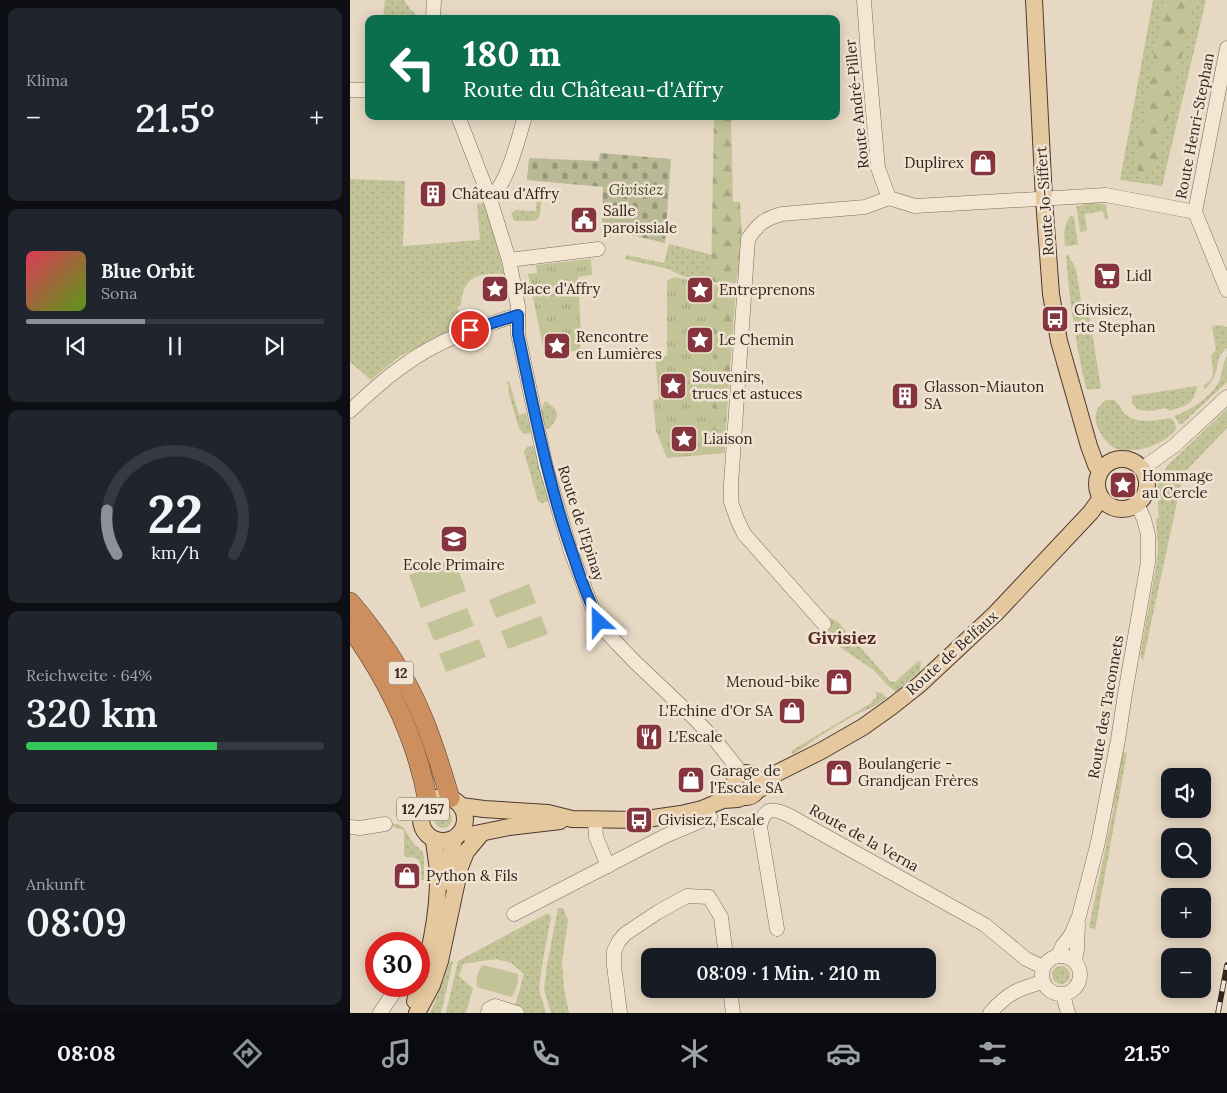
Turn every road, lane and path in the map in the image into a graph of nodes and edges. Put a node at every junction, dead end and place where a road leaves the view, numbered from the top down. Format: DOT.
graph roads {
  1 [pos="434,0"];
  2 [pos="864,0"];
  3 [pos="1034,0"];
  4 [pos="433,15"];
  5 [pos="1227,48"];
  6 [pos="350,90"];
  7 [pos="365,90"];
  8 [pos="460,120"];
  9 [pos="524,120"];
  10 [pos="889,198"];
  11 [pos="490,199"];
  12 [pos="1044,200"];
  13 [pos="1195,212"];
  14 [pos="598,249"];
  15 [pos="509,260"];
  16 [pos="1227,290"];
  17 [pos="518,315"];
  18 [pos="1227,397"];
  19 [pos="1075,399"];
  20 [pos="350,411"];
  21 [pos="1113,460"];
  22 [pos="1142,468"];
  23 [pos="1100,471"];
  24 [pos="1101,498"];
  25 [pos="1137,504"];
  26 [pos="350,602"];
  27 [pos="824,624"];
  28 [pos="350,627"];
  29 [pos="746,784"];
  30 [pos="456,802"];
  31 [pos="428,803"];
  32 [pos="710,817"];
  33 [pos="572,818"];
  34 [pos="595,820"];
  35 [pos="385,824"];
  36 [pos="350,827"];
  37 [pos="481,834"];
  38 [pos="455,838"];
  39 [pos="434,840"];
  40 [pos="608,866"];
  41 [pos="514,914"];
  42 [pos="449,915"];
  43 [pos="1079,916"];
  44 [pos="777,929"];
  45 [pos="725,948"];
  46 [pos="1058,956"];
  47 [pos="1075,960"];
  48 [pos="1043,967"];
  49 [pos="1043,982"];
  50 [pos="1063,995"];
  51 [pos="391,997"];
  52 [pos="731,998"];
  53 [pos="380,1013"];
  54 [pos="412,1013"];
  55 [pos="417,1013"];
  56 [pos="488,1013"];
  57 [pos="517,1013"];
  58 [pos="620,1013"];
  59 [pos="733,1013"];
  60 [pos="990,1013"];
  61 [pos="1068,1013"];
  1 -- 4 [label="street"];
  2 -- 10 [label="street, Route André-Piller"];
  3 -- 12 [label="main road, Route Jo-Siffert"];
  5 -- 13 [label="street, Route Henri-Stephan"];
  6 -- 7 [label="street"];
  8 -- 11 [label="street"];
  9 -- 11 [label="street"];
  10 -- 12 [label="street"];
  10 -- 27 [label="street"];
  11 -- 15 [label="street"];
  12 -- 13 [label="street, Route Henri-Stephan"];
  12 -- 19 [label="main road, Route Jo-Siffert"];
  13 -- 16 [label="street, Route Henri-Stephan"];
  14 -- 15 [label="street"];
  15 -- 17 [label="street"];
  17 -- 20 [label="street"];
  17 -- 29 [label="street, Route de l'Epinay"];
  18 -- 22 [label="street"];
  19 -- 21 [label="main road, Route Jo-Siffert"];
  19 -- 23 [label="main road, Route Jo-Siffert"];
  21 -- 22 [label="main road"];
  21 -- 23 [label="main road"];
  22 -- 25 [label="main road"];
  23 -- 24 [label="main road"];
  24 -- 25 [label="main road"];
  24 -- 29 [label="main road, Route de Belfaux"];
  25 -- 43 [label="street, Route des Taconnets"];
  26 -- 30 [label="highway, 12"];
  28 -- 31 [label="highway, 12"];
  29 -- 34 [label="main road"];
  30 -- 31 [label="main road, 12/157"];
  30 -- 33 [label="main road"];
  30 -- 38 [label="main road, 12/157"];
  31 -- 39 [label="main road, 12/157"];
  32 -- 40 [label="street"];
  33 -- 34 [label="main road"];
  33 -- 37 [label="main road"];
  34 -- 40 [label="street"];
  35 -- 36 [label="street"];
  37 -- 38 [label="main road"];
  37 -- 42 [label="main road"];
  38 -- 39 [label="main road, 12/157"];
  38 -- 42 [label="main road"];
  39 -- 54 [label="main road, 12/157"];
  40 -- 41 [label="street"];
  42 -- 55 [label="main road"];
  43 -- 46 [label="street, Route des Taconnets"];
  43 -- 47 [label="street, Route des Taconnets"];
  44 -- 48 [label="street, Route de la Verna"];
  45 -- 58 [label="street"];
  46 -- 47 [label="street"];
  46 -- 48 [label="street"];
  47 -- 50 [label="street"];
  48 -- 49 [label="street"];
  49 -- 50 [label="street"];
  49 -- 60 [label="street"];
  50 -- 61 [label="street"];
  51 -- 53 [label="street"];
  52 -- 59 [label="street"];
  56 -- 57 [label="street"];
}
